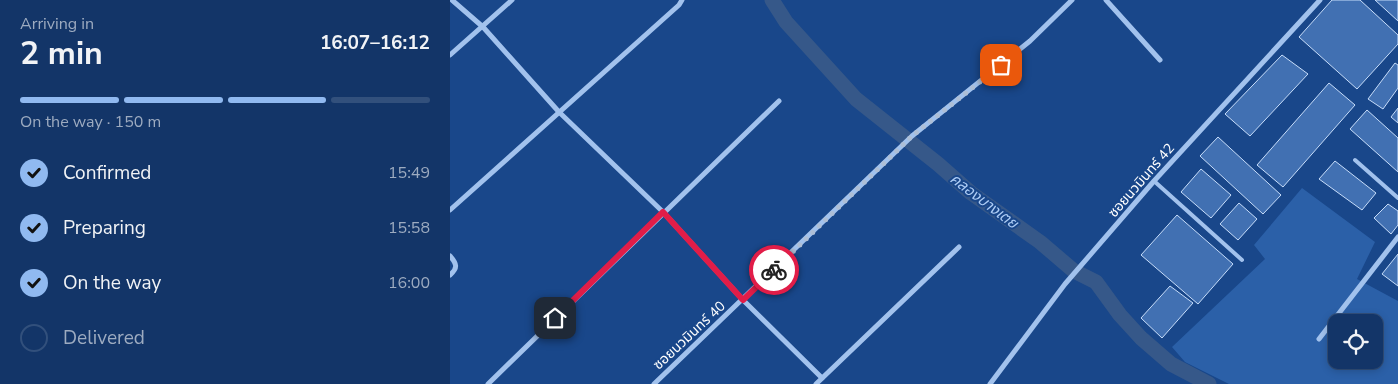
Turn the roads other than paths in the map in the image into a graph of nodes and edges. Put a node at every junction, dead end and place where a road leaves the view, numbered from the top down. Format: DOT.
graph roads {
  1 [pos="452,0"];
  2 [pos="512,0"];
  3 [pos="682,0"];
  4 [pos="1072,0"];
  5 [pos="1106,0"];
  6 [pos="1320,0"];
  7 [pos="483,26"];
  8 [pos="450,55"];
  9 [pos="1160,60"];
  10 [pos="778,102"];
  11 [pos="559,112"];
  12 [pos="1355,160"];
  13 [pos="1154,181"];
  14 [pos="1398,198"];
  15 [pos="450,210"];
  16 [pos="663,212"];
  17 [pos="1398,237"];
  18 [pos="959,246"];
  19 [pos="450,256"];
  20 [pos="1242,260"];
  21 [pos="450,275"];
  22 [pos="743,300"];
  23 [pos="1319,339"];
  24 [pos="822,378"];
  25 [pos="488,384"];
  26 [pos="654,384"];
  27 [pos="816,384"];
  28 [pos="990,384"];
  1 -- 7 [label="street"];
  2 -- 7 [label="street"];
  3 -- 11 [label="street"];
  4 -- 22 [label="street, ซอยนวมินทร์ 40"];
  5 -- 9 [label="street"];
  6 -- 13 [label="street, ซอยนวมินทร์ 42"];
  7 -- 8 [label="street"];
  7 -- 11 [label="street"];
  10 -- 16 [label="street"];
  11 -- 15 [label="street"];
  11 -- 16 [label="street"];
  12 -- 14 [label="lane"];
  13 -- 20 [label="lane"];
  13 -- 28 [label="street, ซอยนวมินทร์ 42"];
  16 -- 22 [label="street"];
  16 -- 25 [label="street"];
  17 -- 23 [label="street"];
  18 -- 24 [label="street"];
  19 -- 21 [label="street"];
  22 -- 24 [label="street"];
  22 -- 26 [label="street, ซอยนวมินทร์ 40"];
  24 -- 27 [label="street"];
}
